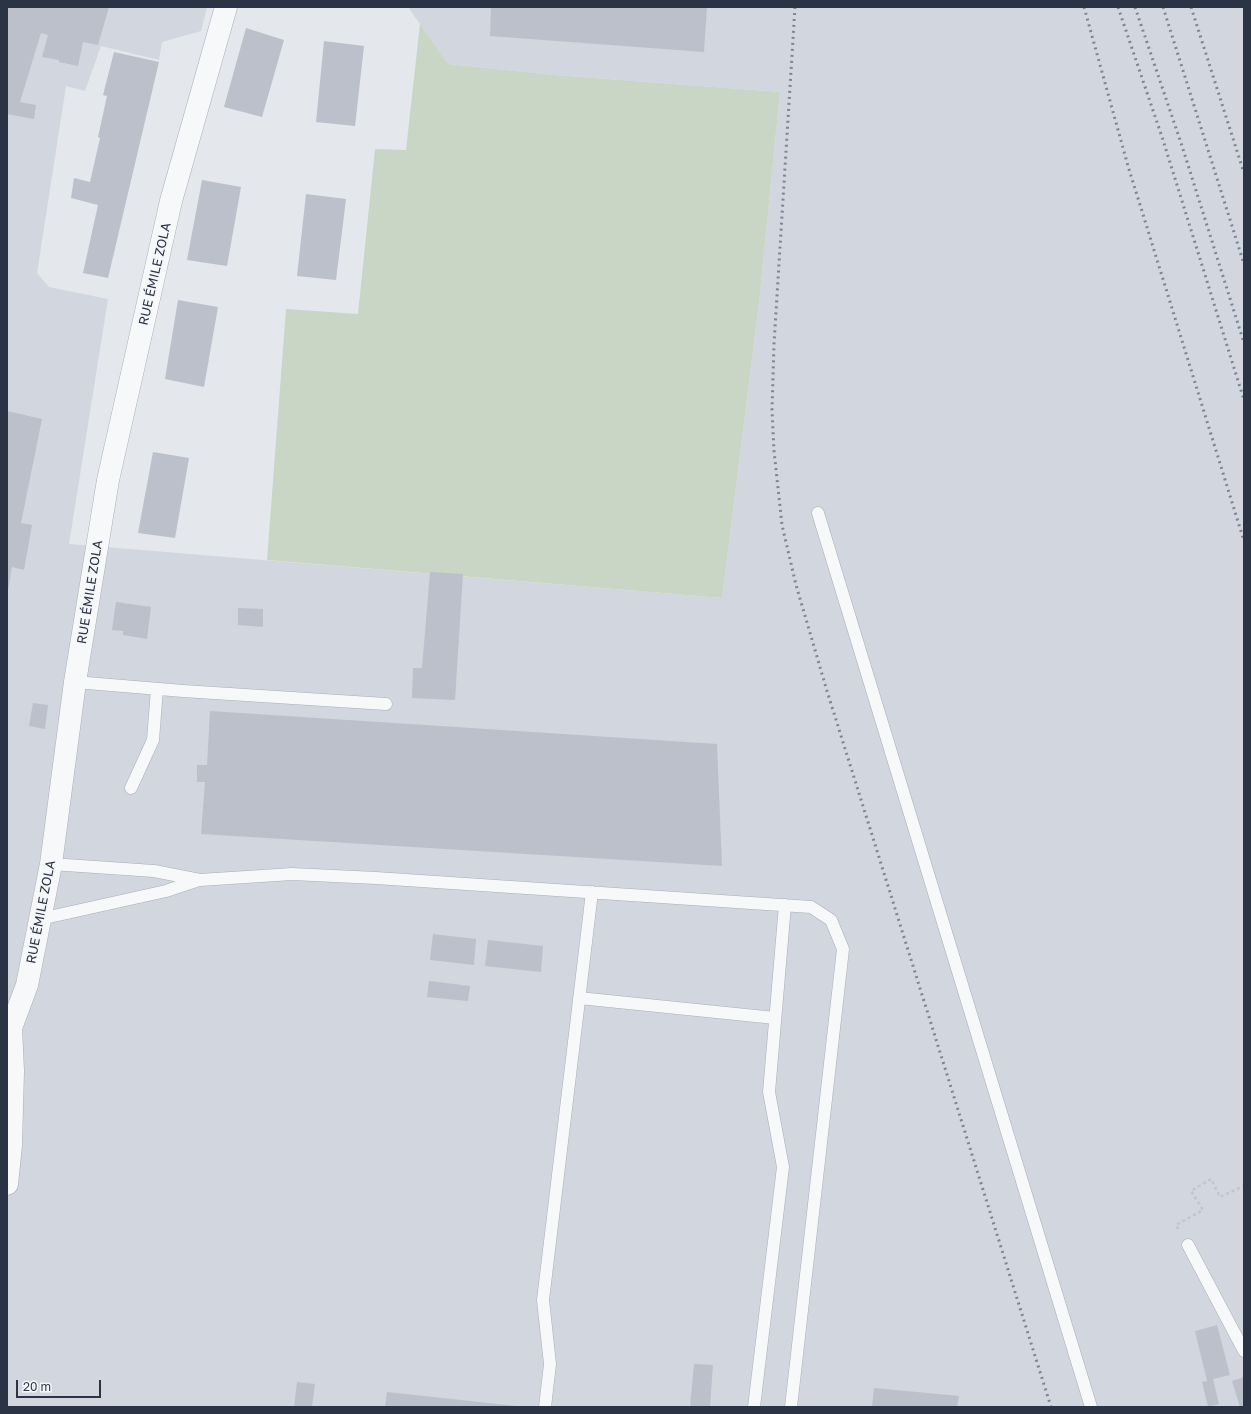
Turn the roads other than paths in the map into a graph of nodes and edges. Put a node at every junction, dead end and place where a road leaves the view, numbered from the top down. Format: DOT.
graph roads {
  1 [pos="226,7"];
  2 [pos="818,513"];
  3 [pos="75,682"];
  4 [pos="157,689"];
  5 [pos="386,704"];
  6 [pos="131,788"];
  7 [pos="50,864"];
  8 [pos="200,880"];
  9 [pos="592,892"];
  10 [pos="786,905"];
  11 [pos="40,919"];
  12 [pos="579,998"];
  13 [pos="775,1018"];
  14 [pos="7,1184"];
  15 [pos="1188,1245"];
  16 [pos="1244,1351"];
  17 [pos="545,1407"];
  18 [pos="754,1407"];
  19 [pos="791,1407"];
  20 [pos="1091,1407"];
  1 -- 3 [label="street, RUE ÉMILE ZOLA"];
  2 -- 20 [label="lane"];
  3 -- 4 [label="lane"];
  3 -- 7 [label="street, RUE ÉMILE ZOLA"];
  4 -- 5 [label="lane"];
  4 -- 6 [label="lane"];
  7 -- 8 [label="lane"];
  7 -- 11 [label="street, RUE ÉMILE ZOLA"];
  8 -- 9 [label="lane"];
  8 -- 11 [label="lane"];
  9 -- 10 [label="lane"];
  9 -- 12 [label="lane"];
  10 -- 13 [label="lane"];
  10 -- 19 [label="lane"];
  11 -- 14 [label="street, RUE ÉMILE ZOLA"];
  12 -- 13 [label="lane"];
  12 -- 17 [label="lane"];
  13 -- 18 [label="lane"];
  15 -- 16 [label="lane"];
}
